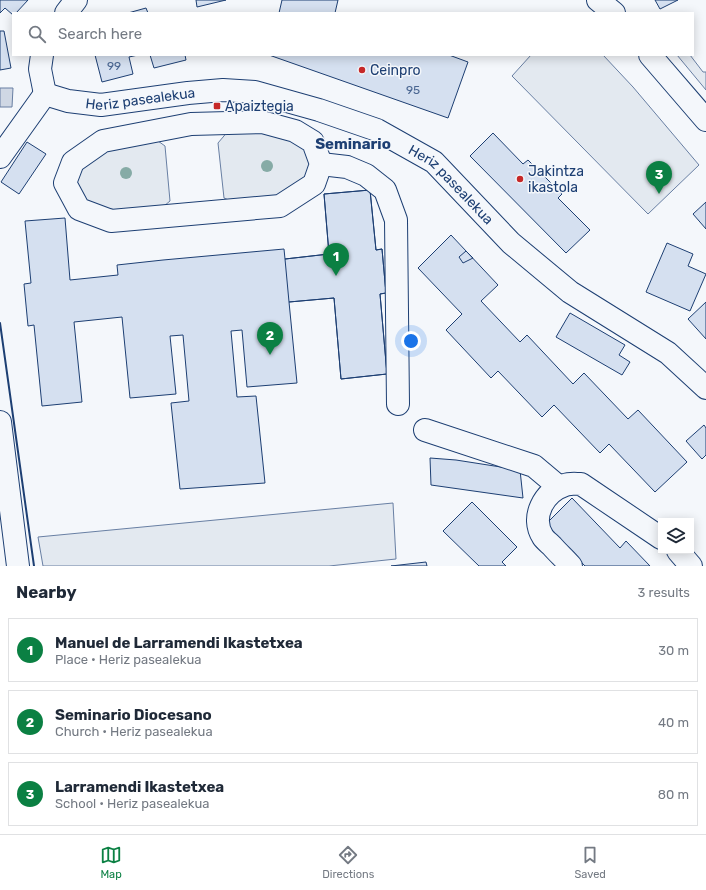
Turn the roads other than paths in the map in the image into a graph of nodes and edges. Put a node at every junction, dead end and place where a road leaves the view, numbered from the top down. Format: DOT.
graph roads {
  1 [pos="76,0"];
  2 [pos="598,0"];
  3 [pos="67,12"];
  4 [pos="613,12"];
  5 [pos="42,56"];
  6 [pos="651,56"];
  7 [pos="188,93"];
  8 [pos="46,94"];
  9 [pos="706,120"];
  10 [pos="191,124"];
  11 [pos="0,157"];
  12 [pos="321,164"];
  13 [pos="706,388"];
  14 [pos="398,404"];
  15 [pos="0,422"];
  16 [pos="425,430"];
  17 [pos="559,488"];
  18 [pos="658,536"];
  19 [pos="681,554"];
  20 [pos="18,566"];
  21 [pos="572,566"];
  22 [pos="691,566"];
  1 -- 3 [label="street"];
  2 -- 4 [label="street"];
  5 -- 8 [label="street"];
  6 -- 9 [label="street"];
  7 -- 8 [label="street, Heriz pasealekua"];
  7 -- 10 [label="street"];
  7 -- 13 [label="street, Heriz pasealekua"];
  8 -- 11 [label="street"];
  10 -- 12 [label="street"];
  10 -- 12 [label="street"];
  12 -- 14 [label="street"];
  15 -- 20 [label="street"];
  16 -- 17 [label="street"];
  17 -- 18 [label="street"];
  17 -- 21 [label="street"];
  19 -- 22 [label="street"];
}
